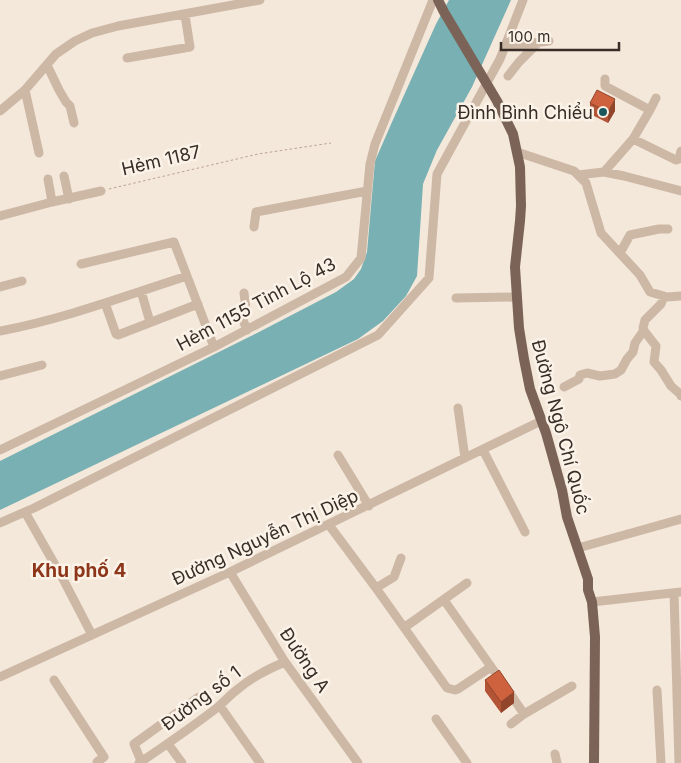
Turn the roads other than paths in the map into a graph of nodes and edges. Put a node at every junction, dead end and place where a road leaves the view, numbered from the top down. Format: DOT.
graph roads {
  1 [pos="260,0"];
  2 [pos="433,0"];
  3 [pos="438,0"];
  4 [pos="523,0"];
  5 [pos="236,2"];
  6 [pos="185,15"];
  7 [pos="505,46"];
  8 [pos="127,58"];
  9 [pos="48,65"];
  10 [pos="508,76"];
  11 [pos="485,79"];
  12 [pos="605,80"];
  13 [pos="24,90"];
  14 [pos="656,98"];
  15 [pos="0,110"];
  16 [pos="650,110"];
  17 [pos="74,122"];
  18 [pos="633,138"];
  19 [pos="517,152"];
  20 [pos="681,152"];
  21 [pos="39,153"];
  22 [pos="604,172"];
  23 [pos="578,175"];
  24 [pos="64,176"];
  25 [pos="48,179"];
  26 [pos="102,191"];
  27 [pos="367,191"];
  28 [pos="681,191"];
  29 [pos="69,199"];
  30 [pos="52,202"];
  31 [pos="0,216"];
  32 [pos="254,228"];
  33 [pos="668,229"];
  34 [pos="620,253"];
  35 [pos="81,264"];
  36 [pos="187,276"];
  37 [pos="22,281"];
  38 [pos="0,287"];
  39 [pos="141,291"];
  40 [pos="244,293"];
  41 [pos="664,296"];
  42 [pos="681,296"];
  43 [pos="517,297"];
  44 [pos="456,298"];
  45 [pos="105,303"];
  46 [pos="198,304"];
  47 [pos="150,322"];
  48 [pos="247,330"];
  49 [pos="644,330"];
  50 [pos="0,331"];
  51 [pos="214,347"];
  52 [pos="42,365"];
  53 [pos="0,376"];
  54 [pos="564,387"];
  55 [pos="681,395"];
  56 [pos="458,408"];
  57 [pos="541,421"];
  58 [pos="0,450"];
  59 [pos="483,450"];
  60 [pos="338,455"];
  61 [pos="465,458"];
  62 [pos="369,506"];
  63 [pos="25,512"];
  64 [pos="681,519"];
  65 [pos="0,523"];
  66 [pos="330,525"];
  67 [pos="525,532"];
  68 [pos="578,548"];
  69 [pos="401,558"];
  70 [pos="230,572"];
  71 [pos="467,583"];
  72 [pos="376,588"];
  73 [pos="678,592"];
  74 [pos="444,600"];
  75 [pos="592,602"];
  76 [pos="405,627"];
  77 [pos="92,635"];
  78 [pos="285,662"];
  79 [pos="497,675"];
  80 [pos="0,677"];
  81 [pos="54,680"];
  82 [pos="572,686"];
  83 [pos="657,690"];
  84 [pos="198,698"];
  85 [pos="220,706"];
  86 [pos="524,714"];
  87 [pos="436,719"];
  88 [pos="511,724"];
  89 [pos="680,725"];
  90 [pos="168,744"];
  91 [pos="140,762"];
  92 [pos="98,763"];
  93 [pos="182,763"];
  94 [pos="260,763"];
  95 [pos="358,763"];
  96 [pos="467,763"];
  97 [pos="594,763"];
  98 [pos="661,763"];
  99 [pos="679,763"];
  1 -- 5 [label="street"];
  2 -- 27 [label="street, Hẻm 1155 Tỉnh Lộ 43"];
  3 -- 11 [label="main road, Đường Ngô Chí Quốc"];
  4 -- 7 [label="street"];
  5 -- 6 [label="street"];
  6 -- 8 [label="street"];
  6 -- 9 [label="street"];
  7 -- 10 [label="street"];
  7 -- 11 [label="street"];
  9 -- 13 [label="street"];
  9 -- 17 [label="street"];
  11 -- 19 [label="main road, Đường Ngô Chí Quốc"];
  11 -- 63 [label="street"];
  12 -- 16 [label="street"];
  13 -- 15 [label="street"];
  13 -- 21 [label="street"];
  14 -- 16 [label="street"];
  16 -- 18 [label="street"];
  18 -- 20 [label="street"];
  18 -- 22 [label="street"];
  19 -- 23 [label="street"];
  19 -- 43 [label="main road, Đường Ngô Chí Quốc"];
  22 -- 23 [label="street"];
  22 -- 28 [label="street"];
  23 -- 34 [label="street"];
  24 -- 29 [label="street"];
  25 -- 30 [label="street"];
  26 -- 29 [label="street, Hẻm 1187"];
  27 -- 32 [label="street"];
  27 -- 48 [label="street, Hẻm 1155 Tỉnh Lộ 43"];
  29 -- 30 [label="street, Hẻm 1187"];
  30 -- 31 [label="street, Hẻm 1187"];
  33 -- 34 [label="street"];
  34 -- 41 [label="street"];
  35 -- 36 [label="street"];
  36 -- 39 [label="street"];
  36 -- 46 [label="street"];
  37 -- 38 [label="street"];
  39 -- 45 [label="street"];
  39 -- 47 [label="street"];
  40 -- 48 [label="street"];
  41 -- 42 [label="street"];
  41 -- 49 [label="street"];
  43 -- 44 [label="street"];
  43 -- 57 [label="main road, Đường Ngô Chí Quốc"];
  45 -- 47 [label="street"];
  45 -- 50 [label="street"];
  46 -- 47 [label="street"];
  46 -- 51 [label="street"];
  48 -- 51 [label="street, Hẻm 1155 Tỉnh Lộ 43"];
  49 -- 54 [label="street"];
  49 -- 55 [label="street"];
  51 -- 58 [label="street, Hẻm 1155 Tỉnh Lộ 43"];
  52 -- 53 [label="street"];
  56 -- 61 [label="street"];
  57 -- 59 [label="street, Đường Nguyễn Thị Diệp"];
  57 -- 68 [label="main road, Đường Ngô Chí Quốc"];
  59 -- 61 [label="street, Đường Nguyễn Thị Diệp"];
  59 -- 67 [label="street"];
  60 -- 62 [label="street"];
  61 -- 62 [label="street, Đường Nguyễn Thị Diệp"];
  62 -- 66 [label="street, Đường Nguyễn Thị Diệp"];
  63 -- 65 [label="street"];
  63 -- 77 [label="street"];
  64 -- 68 [label="street"];
  66 -- 70 [label="street, Đường Nguyễn Thị Diệp"];
  66 -- 72 [label="street"];
  68 -- 75 [label="main road, Đường Ngô Chí Quốc"];
  69 -- 72 [label="street"];
  70 -- 77 [label="street, Đường Nguyễn Thị Diệp"];
  70 -- 78 [label="street, Đường A"];
  71 -- 74 [label="street"];
  72 -- 76 [label="street"];
  73 -- 75 [label="street"];
  73 -- 89 [label="street"];
  74 -- 76 [label="street"];
  74 -- 79 [label="street"];
  75 -- 97 [label="main road, Đường Ngô Chí Quốc"];
  76 -- 79 [label="street"];
  77 -- 80 [label="street, Đường Nguyễn Thị Diệp"];
  78 -- 85 [label="street, Đường số 1"];
  78 -- 95 [label="street, Đường A"];
  79 -- 86 [label="street"];
  81 -- 92 [label="street"];
  82 -- 86 [label="street"];
  83 -- 98 [label="street"];
  84 -- 91 [label="street"];
  85 -- 90 [label="street, Đường số 1"];
  85 -- 94 [label="street"];
  86 -- 88 [label="street"];
  87 -- 96 [label="street"];
  89 -- 99 [label="street"];
  90 -- 91 [label="street, Đường số 1"];
  90 -- 93 [label="street"];
}
